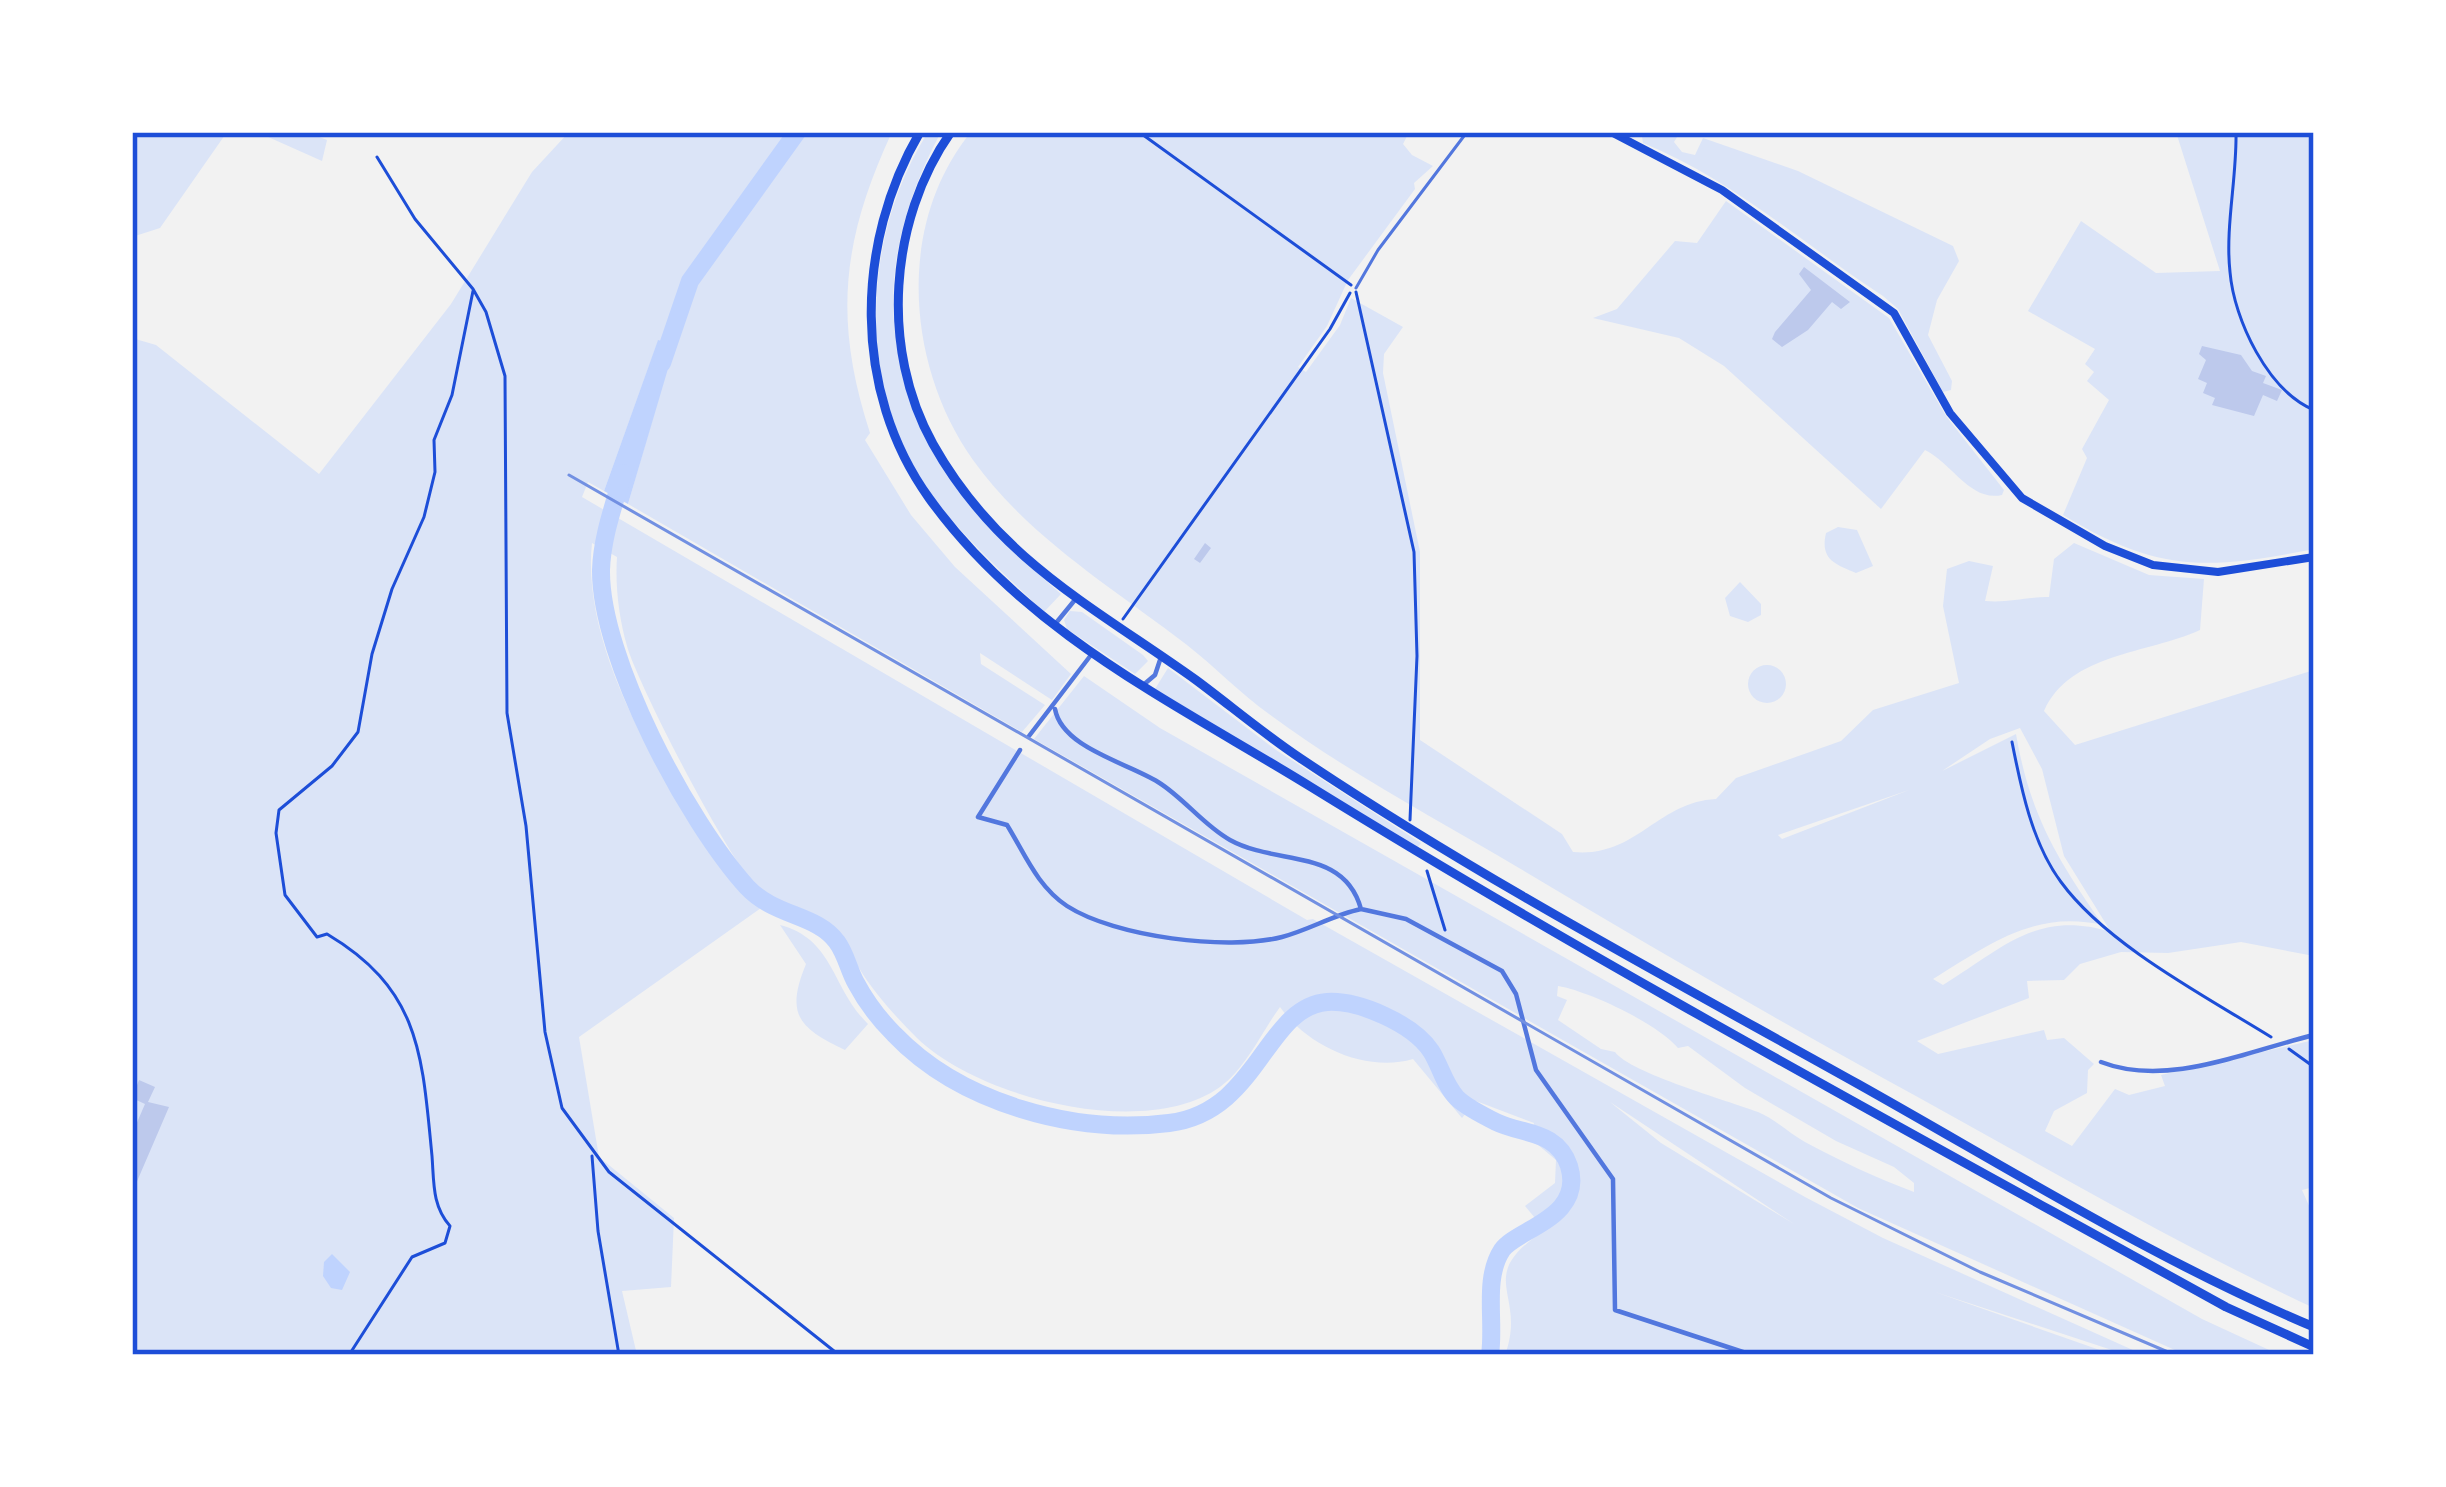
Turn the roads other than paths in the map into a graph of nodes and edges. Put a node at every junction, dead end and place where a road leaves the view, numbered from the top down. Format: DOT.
graph roads {
  1 [pos="920,132"];
  2 [pos="951,132"];
  3 [pos="1467,132"];
  4 [pos="1611,132"];
  5 [pos="1356,288"];
  6 [pos="2314,556"];
  7 [pos="1074,601"];
  8 [pos="1054,628"];
  9 [pos="1092,654"];
  10 [pos="1161,657"];
  11 [pos="1140,687"];
  12 [pos="1055,709"];
  13 [pos="1029,736"];
  14 [pos="1020,749"];
  15 [pos="1360,909"];
  16 [pos="2314,1035"];
  17 [pos="2101,1062"];
  18 [pos="2314,1328"];
  19 [pos="2314,1347"];
  20 [pos="1752,1355"];
  1 -- 8 [label="highway"];
  2 -- 7 [label="highway"];
  3 -- 5 [label="lane"];
  4 -- 6 [label="main road"];
  7 -- 8 [label="street"];
  7 -- 10 [label="highway"];
  8 -- 9 [label="highway"];
  9 -- 11 [label="highway"];
  9 -- 12 [label="street"];
  10 -- 11 [label="street"];
  10 -- 18 [label="highway"];
  11 -- 19 [label="highway"];
  12 -- 13 [label="street"];
  12 -- 15 [label="street"];
  14 -- 15 [label="street"];
  15 -- 20 [label="street"];
  16 -- 17 [label="street"];
}
